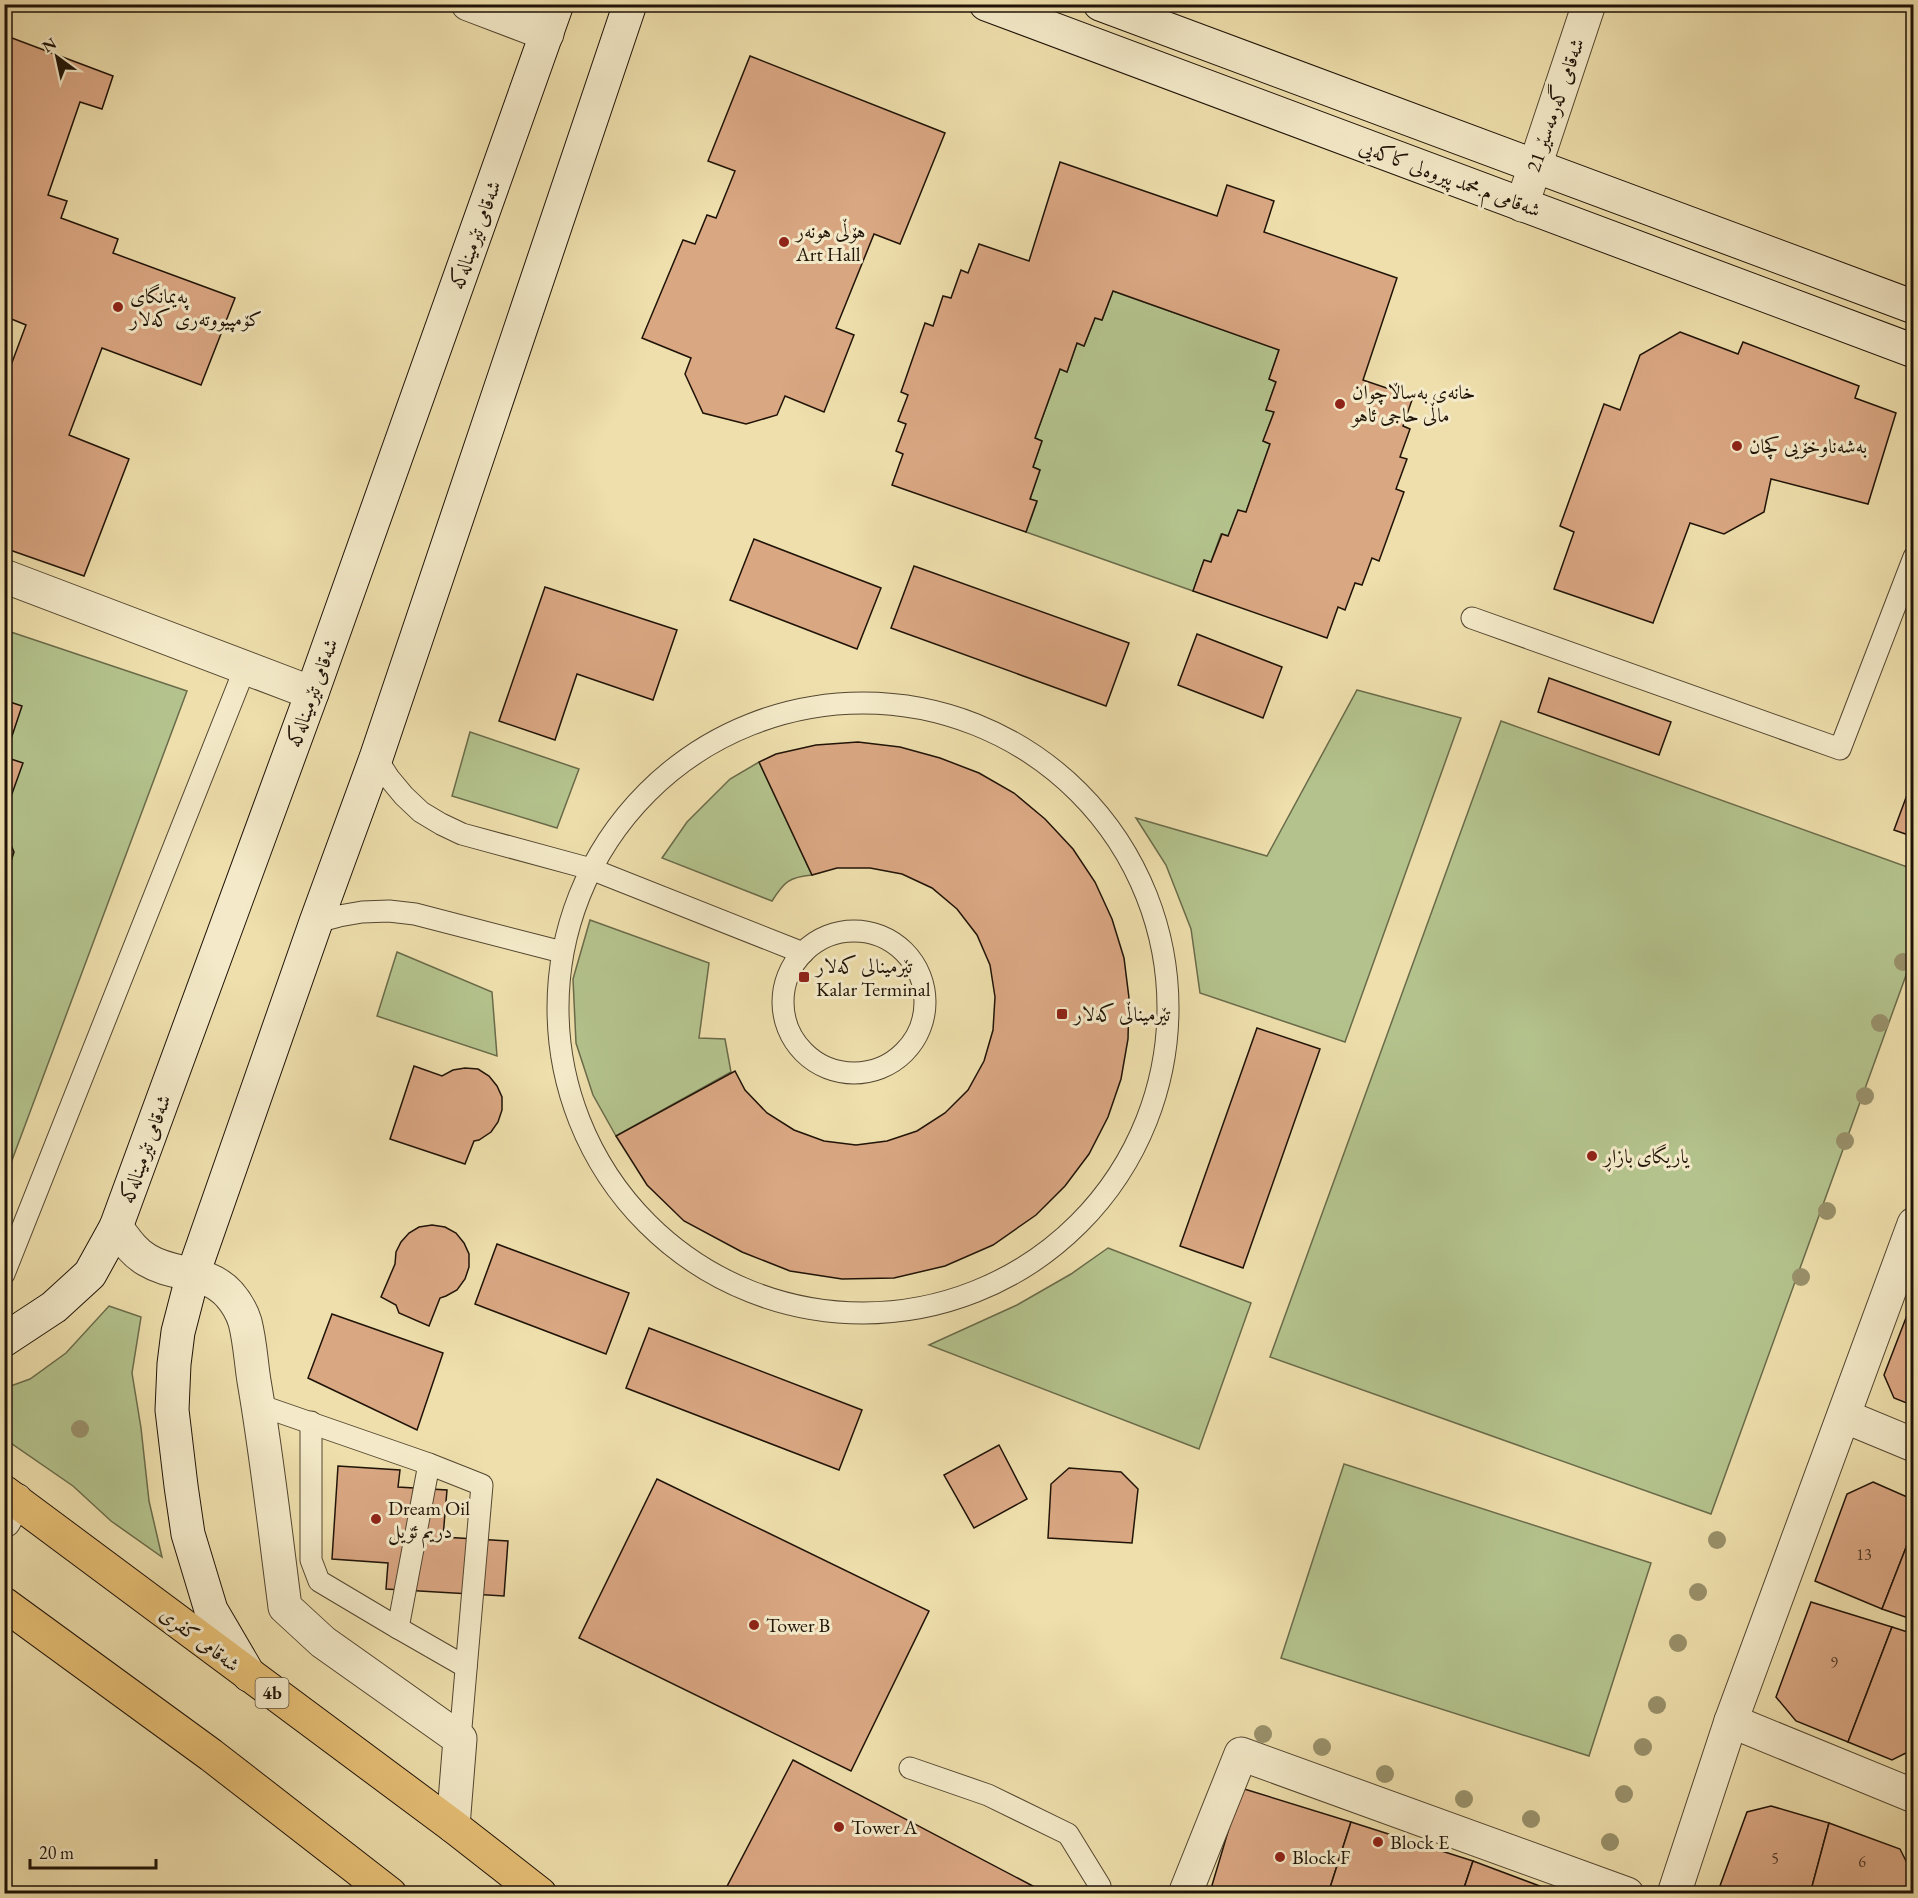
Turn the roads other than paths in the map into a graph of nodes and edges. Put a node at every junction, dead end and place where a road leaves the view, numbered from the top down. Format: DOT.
graph roads {
  1 [pos="468,4"];
  2 [pos="630,4"];
  3 [pos="986,4"];
  4 [pos="1100,4"];
  5 [pos="1589,4"];
  6 [pos="552,19"];
  7 [pos="1533,167"];
  8 [pos="1522,205"];
  9 [pos="1914,307"];
  10 [pos="1914,351"];
  11 [pos="1914,557"];
  12 [pos="4,576"];
  13 [pos="1472,618"];
  14 [pos="245,668"];
  15 [pos="312,693"];
  16 [pos="376,758"];
  17 [pos="591,869"];
  18 [pos="316,922"];
  19 [pos="562,952"];
  20 [pos="803,954"];
  21 [pos="1914,1224"];
  22 [pos="116,1227"];
  23 [pos="4,1274"];
  24 [pos="193,1274"];
  25 [pos="4,1340"];
  26 [pos="259,1405"];
  27 [pos="1844,1416"];
  28 [pos="311,1422"];
  29 [pos="1914,1445"];
  30 [pos="429,1464"];
  31 [pos="8,1504"];
  32 [pos="4,1604"];
  33 [pos="398,1628"];
  34 [pos="466,1667"];
  35 [pos="249,1676"];
  36 [pos="1731,1721"];
  37 [pos="460,1739"];
  38 [pos="910,1768"];
  39 [pos="1914,1796"];
  40 [pos="453,1827"];
  41 [pos="390,1893"];
  42 [pos="540,1893"];
  43 [pos="1096,1893"];
  44 [pos="1185,1893"];
  45 [pos="1627,1893"];
  46 [pos="1674,1893"];
  1 -- 6 [label="street"];
  2 -- 16 [label="street"];
  3 -- 8 [label="street, شەقامی م.محمد پیروەلی کاکەیی"];
  4 -- 7 [label="street, شەقامی م.محمد پیروەلی کاکەیی"];
  5 -- 7 [label="street, شەقامی گەرمەسێر 21"];
  6 -- 15 [label="street, شەقامی تێرمینالەکە"];
  7 -- 8 [label="street, شەقامی گەرمەسێر 21"];
  7 -- 9 [label="street, شەقامی م.محمد پیروەلی کاکەیی"];
  8 -- 10 [label="street, شەقامی م.محمد پیروەلی کاکەیی"];
  11 -- 13 [label="lane"];
  12 -- 14 [label="street"];
  14 -- 15 [label="street"];
  14 -- 23 [label="lane"];
  15 -- 22 [label="street, شەقامی تێرمینالەکە"];
  16 -- 17 [label="lane"];
  16 -- 18 [label="street"];
  17 -- 19 [label="lane"];
  17 -- 19 [label="lane"];
  17 -- 20 [label="lane"];
  18 -- 19 [label="lane"];
  18 -- 24 [label="street"];
  20 -- 20 [label="lane"];
  21 -- 27 [label="street"];
  22 -- 24 [label="street"];
  22 -- 25 [label="street, شەقامی تێرمینالەکە"];
  24 -- 26 [label="street"];
  24 -- 35 [label="street"];
  26 -- 28 [label="lane"];
  26 -- 37 [label="street"];
  27 -- 29 [label="street"];
  27 -- 36 [label="street"];
  28 -- 30 [label="lane"];
  28 -- 33 [label="lane"];
  30 -- 33 [label="lane"];
  30 -- 34 [label="lane"];
  31 -- 35 [label="highway, شەقامی کفری / 4b"];
  32 -- 41 [label="highway"];
  33 -- 34 [label="lane"];
  34 -- 37 [label="lane"];
  35 -- 40 [label="highway, شەقامی کفری / 4b"];
  36 -- 39 [label="street"];
  36 -- 46 [label="street"];
  37 -- 40 [label="street"];
  38 -- 43 [label="lane"];
  40 -- 42 [label="highway, شەقامی کفری / 4b"];
  44 -- 45 [label="street"];
}
